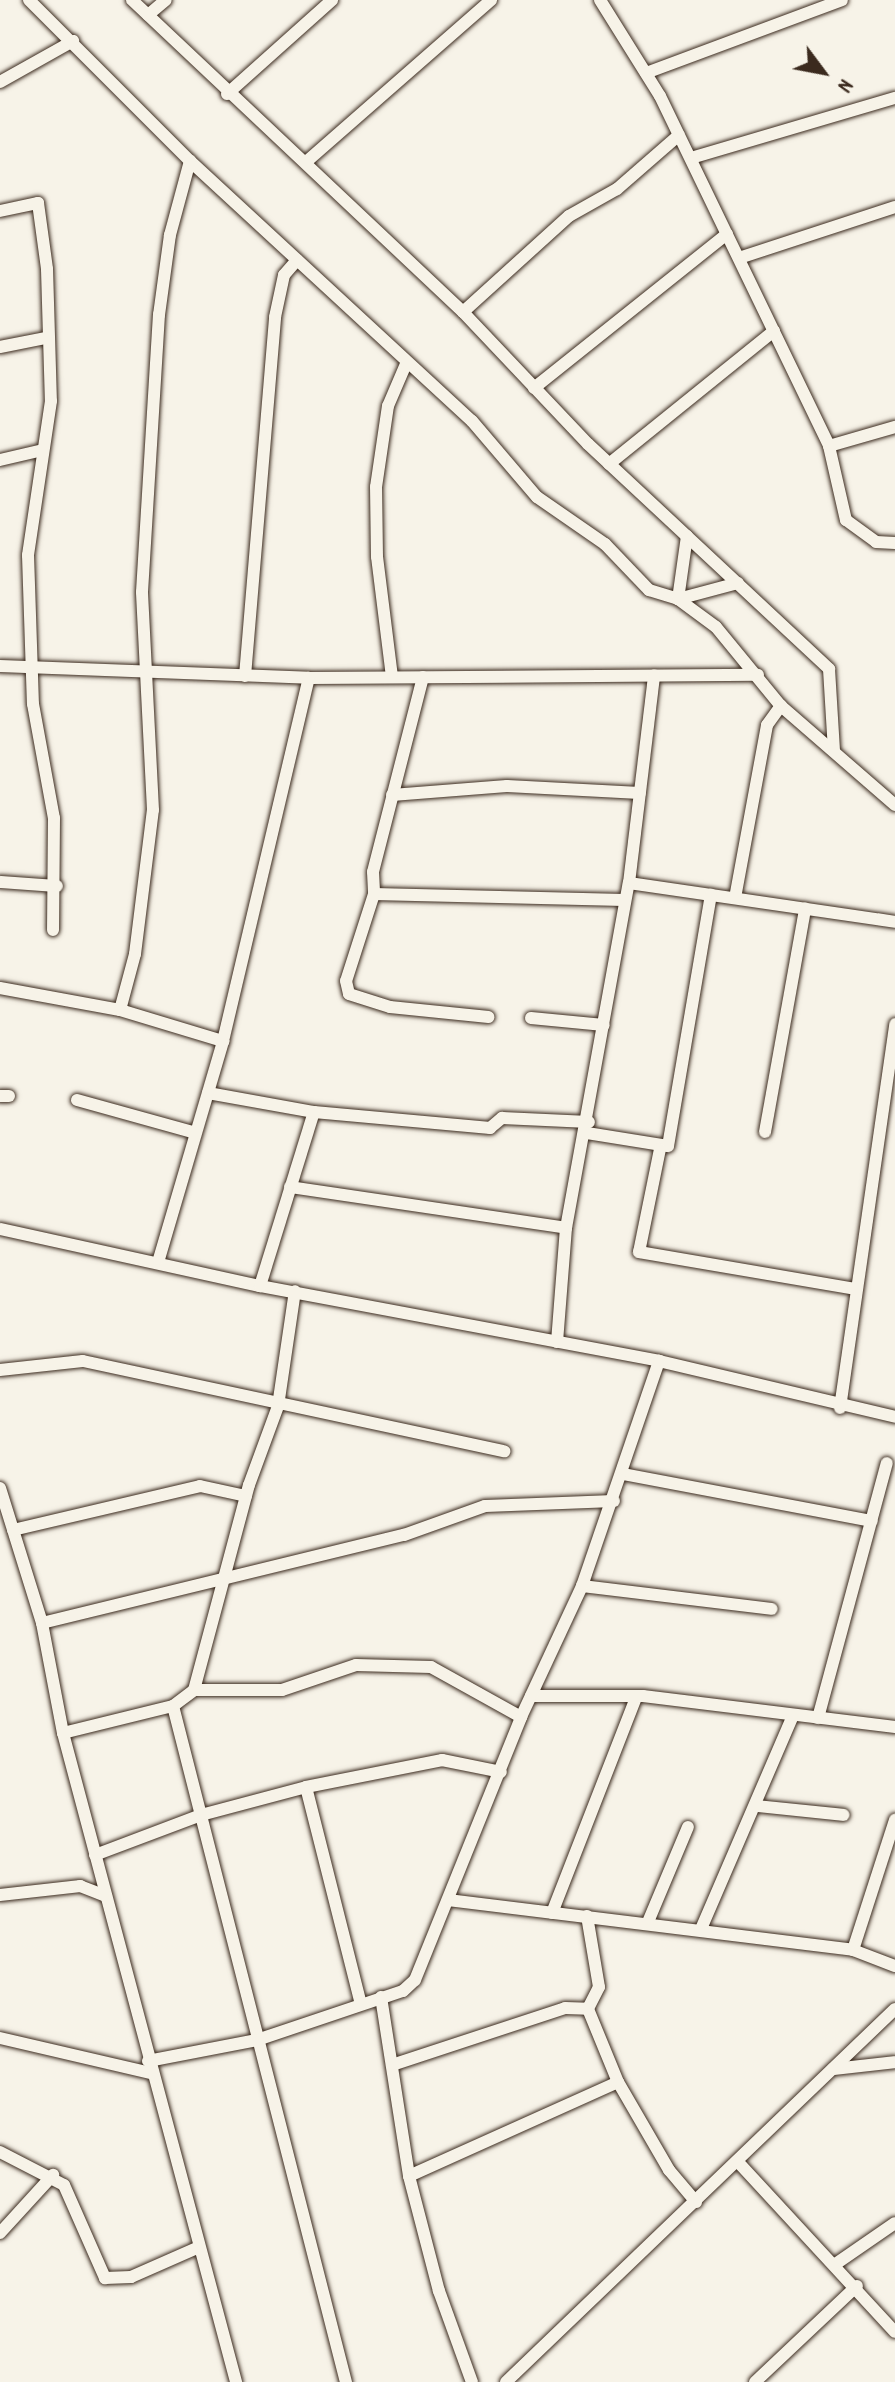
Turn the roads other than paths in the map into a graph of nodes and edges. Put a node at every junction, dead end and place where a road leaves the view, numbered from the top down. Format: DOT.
graph roads {
  1 [pos="29,0"];
  2 [pos="132,0"];
  3 [pos="166,0"];
  4 [pos="332,0"];
  5 [pos="491,0"];
  6 [pos="600,0"];
  7 [pos="842,0"];
  8 [pos="148,15"];
  9 [pos="73,41"];
  10 [pos="646,73"];
  11 [pos="0,82"];
  12 [pos="227,94"];
  13 [pos="895,98"];
  14 [pos="679,135"];
  15 [pos="691,158"];
  16 [pos="190,161"];
  17 [pos="306,162"];
  18 [pos="895,207"];
  19 [pos="0,211"];
  20 [pos="727,234"];
  21 [pos="739,258"];
  22 [pos="297,260"];
  23 [pos="463,312"];
  24 [pos="774,331"];
  25 [pos="46,338"];
  26 [pos="0,347"];
  27 [pos="406,364"];
  28 [pos="534,388"];
  29 [pos="895,427"];
  30 [pos="829,446"];
  31 [pos="43,450"];
  32 [pos="0,460"];
  33 [pos="609,464"];
  34 [pos="687,536"];
  35 [pos="895,543"];
  36 [pos="738,583"];
  37 [pos="678,599"];
  38 [pos="33,665"];
  39 [pos="0,666"];
  40 [pos="144,672"];
  41 [pos="758,675"];
  42 [pos="245,676"];
  43 [pos="654,676"];
  44 [pos="392,677"];
  45 [pos="423,677"];
  46 [pos="309,678"];
  47 [pos="781,706"];
  48 [pos="834,751"];
  49 [pos="640,793"];
  50 [pos="392,795"];
  51 [pos="895,805"];
  52 [pos="0,882"];
  53 [pos="629,883"];
  54 [pos="57,886"];
  55 [pos="374,894"];
  56 [pos="711,895"];
  57 [pos="735,898"];
  58 [pos="624,900"];
  59 [pos="805,909"];
  60 [pos="895,922"];
  61 [pos="53,930"];
  62 [pos="0,988"];
  63 [pos="120,1010"];
  64 [pos="488,1017"];
  65 [pos="531,1018"];
  66 [pos="895,1024"];
  67 [pos="604,1025"];
  68 [pos="223,1041"];
  69 [pos="208,1093"];
  70 [pos="77,1100"];
  71 [pos="314,1112"];
  72 [pos="588,1127"];
  73 [pos="765,1132"];
  74 [pos="196,1133"];
  75 [pos="660,1149"];
  76 [pos="290,1187"];
  77 [pos="566,1228"];
  78 [pos="0,1229"];
  79 [pos="159,1259"];
  80 [pos="260,1286"];
  81 [pos="855,1289"];
  82 [pos="295,1291"];
  83 [pos="557,1342"];
  84 [pos="659,1361"];
  85 [pos="0,1370"];
  86 [pos="278,1406"];
  87 [pos="840,1408"];
  88 [pos="895,1417"];
  89 [pos="504,1451"];
  90 [pos="887,1463"];
  91 [pos="623,1474"];
  92 [pos="0,1488"];
  93 [pos="246,1496"];
  94 [pos="614,1501"];
  95 [pos="872,1521"];
  96 [pos="13,1530"];
  97 [pos="224,1577"];
  98 [pos="582,1586"];
  99 [pos="772,1609"];
  100 [pos="42,1623"];
  101 [pos="194,1690"];
  102 [pos="531,1696"];
  103 [pos="636,1697"];
  104 [pos="173,1706"];
  105 [pos="793,1715"];
  106 [pos="521,1717"];
  107 [pos="818,1718"];
  108 [pos="895,1727"];
  109 [pos="63,1733"];
  110 [pos="501,1772"];
  111 [pos="306,1787"];
  112 [pos="757,1806"];
  113 [pos="201,1815"];
  114 [pos="844,1815"];
  115 [pos="895,1820"];
  116 [pos="688,1827"];
  117 [pos="95,1855"];
  118 [pos="0,1895"];
  119 [pos="106,1896"];
  120 [pos="448,1900"];
  121 [pos="552,1913"];
  122 [pos="587,1916"];
  123 [pos="648,1922"];
  124 [pos="701,1929"];
  125 [pos="853,1950"];
  126 [pos="895,1966"];
  127 [pos="381,1997"];
  128 [pos="361,2004"];
  129 [pos="588,2009"];
  130 [pos="895,2009"];
  131 [pos="0,2038"];
  132 [pos="257,2040"];
  133 [pos="895,2062"];
  134 [pos="392,2065"];
  135 [pos="149,2067"];
  136 [pos="833,2069"];
  137 [pos="618,2082"];
  138 [pos="0,2152"];
  139 [pos="738,2162"];
  140 [pos="53,2175"];
  141 [pos="409,2176"];
  142 [pos="696,2202"];
  143 [pos="895,2223"];
  144 [pos="0,2233"];
  145 [pos="197,2248"];
  146 [pos="837,2263"];
  147 [pos="857,2286"];
  148 [pos="895,2332"];
  149 [pos="236,2382"];
  150 [pos="346,2382"];
  151 [pos="472,2382"];
  152 [pos="506,2382"];
  153 [pos="755,2382"];
  1 -- 9 [label="street"];
  2 -- 8 [label="street"];
  3 -- 8 [label="street"];
  4 -- 12 [label="street"];
  5 -- 17 [label="street"];
  6 -- 10 [label="street"];
  7 -- 10 [label="street"];
  8 -- 12 [label="street"];
  9 -- 11 [label="street"];
  9 -- 16 [label="street"];
  10 -- 14 [label="street"];
  12 -- 17 [label="street"];
  13 -- 15 [label="street"];
  14 -- 15 [label="street"];
  14 -- 23 [label="street"];
  15 -- 20 [label="street"];
  16 -- 22 [label="street"];
  16 -- 40 [label="street"];
  17 -- 23 [label="street"];
  18 -- 21 [label="street"];
  19 -- 25 [label="street"];
  20 -- 21 [label="street"];
  20 -- 28 [label="street"];
  21 -- 24 [label="street"];
  22 -- 27 [label="street"];
  22 -- 42 [label="street"];
  23 -- 28 [label="street"];
  24 -- 30 [label="street"];
  24 -- 33 [label="street"];
  25 -- 26 [label="street"];
  25 -- 31 [label="street"];
  27 -- 37 [label="street"];
  27 -- 44 [label="street"];
  28 -- 33 [label="street"];
  29 -- 30 [label="street"];
  30 -- 35 [label="street"];
  31 -- 32 [label="street"];
  31 -- 38 [label="street"];
  33 -- 34 [label="street"];
  34 -- 36 [label="street"];
  34 -- 37 [label="street"];
  36 -- 37 [label="street"];
  36 -- 48 [label="street"];
  37 -- 41 [label="street"];
  38 -- 39 [label="street"];
  38 -- 40 [label="street"];
  38 -- 54 [label="street"];
  40 -- 42 [label="street"];
  40 -- 63 [label="street"];
  41 -- 43 [label="street"];
  41 -- 47 [label="street"];
  42 -- 46 [label="street"];
  43 -- 45 [label="street"];
  43 -- 49 [label="street"];
  44 -- 45 [label="street"];
  44 -- 46 [label="street"];
  45 -- 50 [label="street"];
  46 -- 68 [label="street"];
  47 -- 48 [label="street"];
  47 -- 57 [label="street"];
  48 -- 51 [label="street"];
  49 -- 50 [label="street"];
  49 -- 53 [label="street"];
  50 -- 55 [label="street"];
  52 -- 54 [label="street"];
  53 -- 56 [label="street"];
  53 -- 58 [label="street"];
  54 -- 61 [label="street"];
  55 -- 58 [label="street"];
  55 -- 64 [label="street"];
  56 -- 57 [label="street"];
  56 -- 75 [label="street"];
  57 -- 59 [label="street"];
  58 -- 67 [label="street"];
  59 -- 60 [label="street"];
  59 -- 73 [label="street"];
  62 -- 63 [label="street"];
  63 -- 68 [label="street"];
  65 -- 67 [label="street"];
  66 -- 81 [label="street"];
  67 -- 72 [label="street"];
  68 -- 69 [label="street"];
  69 -- 71 [label="street"];
  69 -- 74 [label="street"];
  70 -- 74 [label="street"];
  71 -- 72 [label="street"];
  71 -- 76 [label="street"];
  72 -- 75 [label="street"];
  72 -- 77 [label="street"];
  74 -- 79 [label="street"];
  75 -- 81 [label="street"];
  76 -- 77 [label="street"];
  76 -- 80 [label="street"];
  77 -- 83 [label="street"];
  78 -- 79 [label="street"];
  79 -- 80 [label="street"];
  80 -- 82 [label="street"];
  81 -- 87 [label="street"];
  82 -- 83 [label="street"];
  82 -- 86 [label="street"];
  83 -- 84 [label="street"];
  84 -- 87 [label="street"];
  84 -- 91 [label="street"];
  85 -- 86 [label="street"];
  86 -- 89 [label="street"];
  86 -- 93 [label="street"];
  87 -- 88 [label="street"];
  90 -- 95 [label="street"];
  91 -- 94 [label="street"];
  91 -- 95 [label="street"];
  92 -- 96 [label="street"];
  93 -- 96 [label="street"];
  93 -- 97 [label="street"];
  94 -- 97 [label="street"];
  94 -- 98 [label="street"];
  95 -- 107 [label="street"];
  96 -- 100 [label="street"];
  97 -- 100 [label="street"];
  97 -- 101 [label="street"];
  98 -- 99 [label="street"];
  98 -- 102 [label="street"];
  100 -- 109 [label="street"];
  101 -- 104 [label="street"];
  101 -- 106 [label="street"];
  102 -- 103 [label="street"];
  102 -- 106 [label="street"];
  103 -- 105 [label="street"];
  103 -- 121 [label="street"];
  104 -- 109 [label="street"];
  104 -- 113 [label="street"];
  105 -- 107 [label="street"];
  105 -- 112 [label="street"];
  106 -- 110 [label="street"];
  107 -- 108 [label="street"];
  109 -- 117 [label="street"];
  110 -- 111 [label="street"];
  110 -- 120 [label="street"];
  111 -- 113 [label="street"];
  111 -- 128 [label="street"];
  112 -- 114 [label="street"];
  112 -- 124 [label="street"];
  113 -- 117 [label="street"];
  113 -- 132 [label="street"];
  115 -- 125 [label="street"];
  116 -- 123 [label="street"];
  117 -- 119 [label="street"];
  118 -- 119 [label="street"];
  119 -- 135 [label="street"];
  120 -- 121 [label="street"];
  120 -- 127 [label="street"];
  121 -- 122 [label="street"];
  122 -- 123 [label="street"];
  122 -- 129 [label="street"];
  123 -- 124 [label="street"];
  124 -- 125 [label="street"];
  125 -- 126 [label="street"];
  127 -- 128 [label="street"];
  127 -- 134 [label="street"];
  128 -- 132 [label="street"];
  129 -- 134 [label="street"];
  129 -- 137 [label="street"];
  130 -- 136 [label="street"];
  131 -- 135 [label="street"];
  132 -- 135 [label="street"];
  132 -- 150 [label="street"];
  133 -- 136 [label="street"];
  134 -- 141 [label="street"];
  135 -- 145 [label="street"];
  136 -- 139 [label="street"];
  137 -- 141 [label="street"];
  137 -- 142 [label="street"];
  138 -- 140 [label="street"];
  139 -- 142 [label="street"];
  139 -- 146 [label="street"];
  140 -- 144 [label="street"];
  140 -- 145 [label="street"];
  141 -- 151 [label="street"];
  142 -- 152 [label="street"];
  143 -- 146 [label="street"];
  145 -- 149 [label="street"];
  146 -- 147 [label="street"];
  147 -- 148 [label="street"];
  147 -- 153 [label="street"];
}
